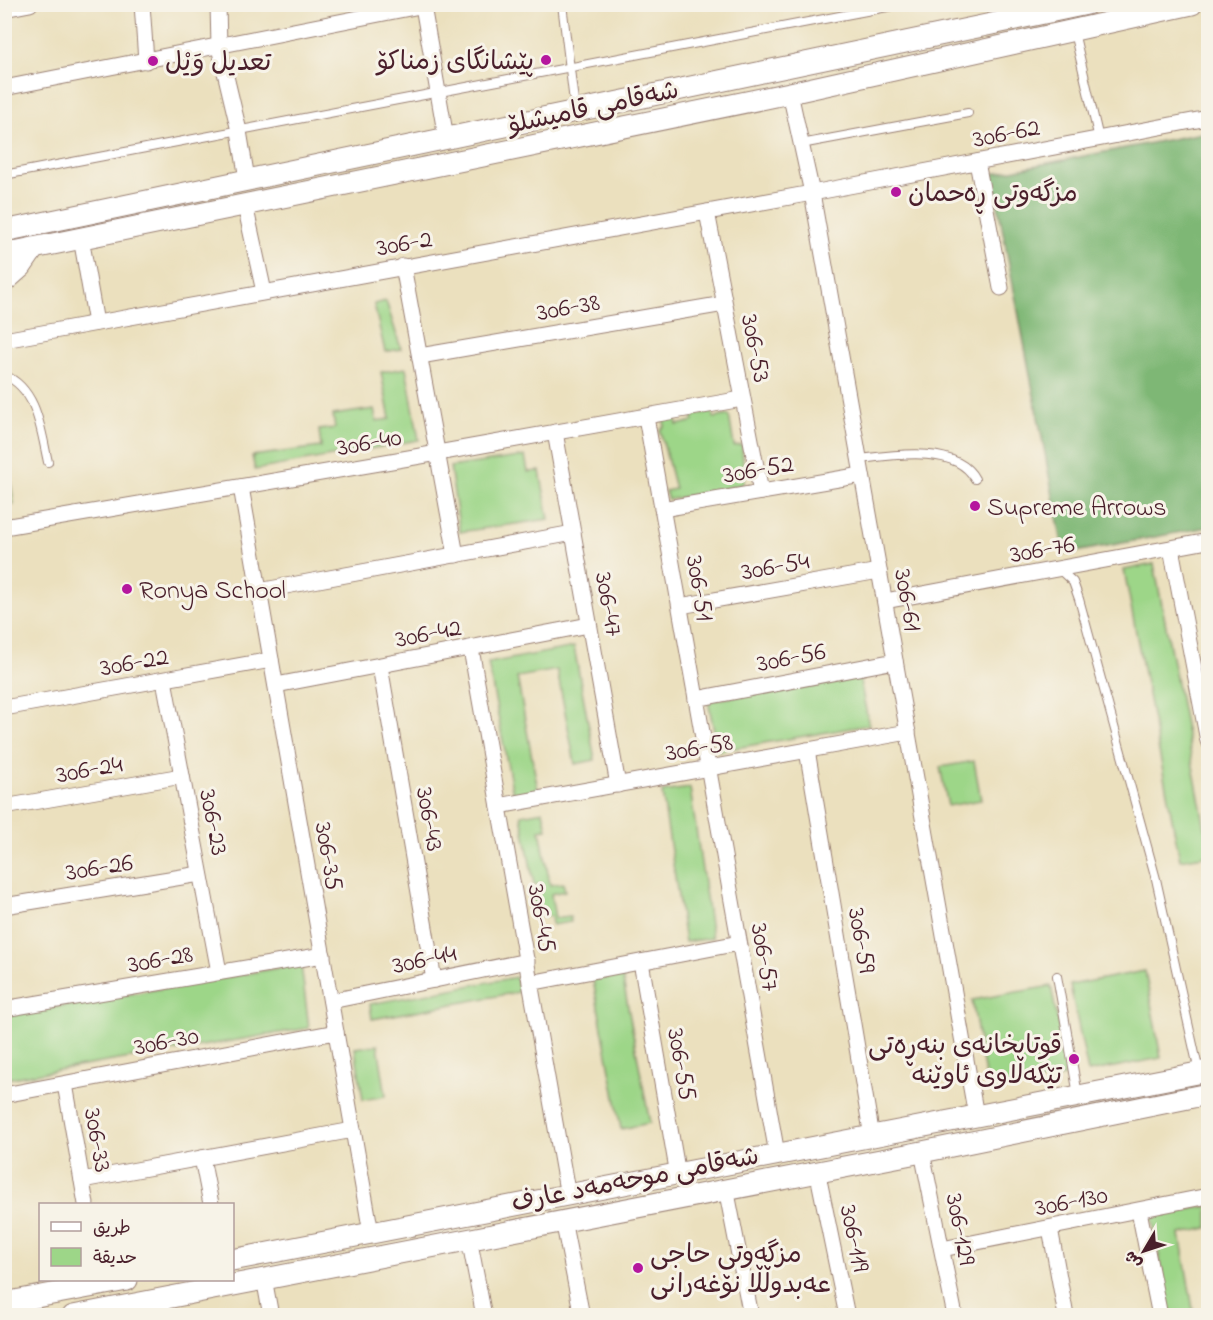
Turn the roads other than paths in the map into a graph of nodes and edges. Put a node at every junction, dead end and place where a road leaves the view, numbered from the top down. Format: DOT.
graph roads {
  1 [pos="30,4"];
  2 [pos="142,4"];
  3 [pos="218,4"];
  4 [pos="562,4"];
  5 [pos="903,4"];
  6 [pos="1192,4"];
  7 [pos="427,5"];
  8 [pos="1070,6"];
  9 [pos="4,9"];
  10 [pos="1073,30"];
  11 [pos="219,46"];
  12 [pos="146,61"];
  13 [pos="571,68"];
  14 [pos="4,88"];
  15 [pos="438,93"];
  16 [pos="790,93"];
  17 [pos="575,110"];
  18 [pos="968,113"];
  19 [pos="1209,118"];
  20 [pos="239,131"];
  21 [pos="446,138"];
  22 [pos="1099,139"];
  23 [pos="801,144"];
  24 [pos="405,147"];
  25 [pos="977,162"];
  26 [pos="412,171"];
  27 [pos="4,175"];
  28 [pos="247,179"];
  29 [pos="812,193"];
  30 [pos="244,205"];
  31 [pos="707,212"];
  32 [pos="4,223"];
  33 [pos="31,225"];
  34 [pos="4,231"];
  35 [pos="81,238"];
  36 [pos="34,248"];
  37 [pos="4,254"];
  38 [pos="403,266"];
  39 [pos="4,282"];
  40 [pos="1001,288"];
  41 [pos="264,292"];
  42 [pos="724,304"];
  43 [pos="96,323"];
  44 [pos="4,340"];
  45 [pos="420,356"];
  46 [pos="4,375"];
  47 [pos="742,399"];
  48 [pos="646,417"];
  49 [pos="555,432"];
  50 [pos="438,453"];
  51 [pos="48,462"];
  52 [pos="861,467"];
  53 [pos="975,479"];
  54 [pos="241,487"];
  55 [pos="760,492"];
  56 [pos="662,509"];
  57 [pos="4,527"];
  58 [pos="573,533"];
  59 [pos="1209,541"];
  60 [pos="1172,548"];
  61 [pos="456,555"];
  62 [pos="1058,569"];
  63 [pos="879,571"];
  64 [pos="259,591"];
  65 [pos="885,601"];
  66 [pos="680,606"];
  67 [pos="589,625"];
  68 [pos="471,649"];
  69 [pos="271,660"];
  70 [pos="895,661"];
  71 [pos="380,666"];
  72 [pos="164,680"];
  73 [pos="276,685"];
  74 [pos="696,699"];
  75 [pos="4,708"];
  76 [pos="908,732"];
  77 [pos="1209,741"];
  78 [pos="807,750"];
  79 [pos="708,768"];
  80 [pos="182,776"];
  81 [pos="618,785"];
  82 [pos="499,806"];
  83 [pos="4,807"];
  84 [pos="200,874"];
  85 [pos="4,906"];
  86 [pos="739,943"];
  87 [pos="323,955"];
  88 [pos="526,961"];
  89 [pos="641,962"];
  90 [pos="219,972"];
  91 [pos="1057,976"];
  92 [pos="434,980"];
  93 [pos="530,983"];
  94 [pos="331,1001"];
  95 [pos="4,1009"];
  96 [pos="336,1032"];
  97 [pos="1204,1072"];
  98 [pos="65,1084"];
  99 [pos="1127,1087"];
  100 [pos="1209,1094"];
  101 [pos="4,1095"];
  102 [pos="1078,1097"];
  103 [pos="1131,1109"];
  104 [pos="976,1116"];
  105 [pos="353,1130"];
  106 [pos="872,1137"];
  107 [pos="922,1152"];
  108 [pos="777,1154"];
  109 [pos="202,1158"];
  110 [pos="817,1170"];
  111 [pos="672,1176"];
  112 [pos="82,1180"];
  113 [pos="726,1188"];
  114 [pos="568,1196"];
  115 [pos="1209,1196"];
  116 [pos="670,1199"];
  117 [pos="86,1203"];
  118 [pos="211,1203"];
  119 [pos="1139,1211"];
  120 [pos="563,1220"];
  121 [pos="1050,1228"];
  122 [pos="371,1233"];
  123 [pos="469,1238"];
  124 [pos="942,1249"];
  125 [pos="234,1260"];
  126 [pos="264,1278"];
  127 [pos="99,1282"];
  128 [pos="4,1303"];
  129 [pos="73,1316"];
  130 [pos="271,1316"];
  131 [pos="484,1316"];
  132 [pos="582,1316"];
  133 [pos="751,1316"];
  134 [pos="847,1316"];
  135 [pos="955,1316"];
  136 [pos="1066,1316"];
  137 [pos="1160,1316"];
  1 -- 9 [label="street"];
  2 -- 12 [label="street"];
  3 -- 11 [label="street"];
  4 -- 13 [label="lane"];
  5 -- 13 [label="lane"];
  6 -- 10 [label="street, شەقامی قامیشلۆ"];
  7 -- 11 [label="street"];
  7 -- 15 [label="street"];
  8 -- 17 [label="street, شەقامی قامیشلۆ"];
  10 -- 16 [label="street, شەقامی قامیشلۆ"];
  10 -- 22 [label="lane"];
  11 -- 12 [label="street"];
  11 -- 20 [label="street"];
  12 -- 14 [label="street"];
  13 -- 15 [label="lane"];
  13 -- 17 [label="lane"];
  15 -- 20 [label="lane"];
  15 -- 21 [label="street"];
  16 -- 23 [label="street, 306-61"];
  16 -- 26 [label="street, شەقامی قامیشلۆ"];
  17 -- 21 [label="street, شەقامی قامیشلۆ"];
  18 -- 23 [label="lane"];
  19 -- 22 [label="street, 306-62"];
  20 -- 27 [label="lane"];
  20 -- 28 [label="street"];
  21 -- 24 [label="street, شەقامی قامیشلۆ"];
  22 -- 25 [label="street, 306-62"];
  23 -- 29 [label="street, 306-61"];
  24 -- 26 [label="street"];
  24 -- 28 [label="street, شەقامی قامیشلۆ"];
  25 -- 29 [label="street, 306-62"];
  25 -- 40 [label="street"];
  26 -- 30 [label="street, شەقامی قامیشلۆ"];
  28 -- 33 [label="street, شەقامی قامیشلۆ"];
  29 -- 31 [label="street, 306-2"];
  29 -- 52 [label="street, 306-61"];
  30 -- 35 [label="street, شەقامی قامیشلۆ"];
  30 -- 41 [label="street"];
  31 -- 38 [label="street, 306-2"];
  31 -- 42 [label="street, 306-53"];
  32 -- 33 [label="street"];
  33 -- 34 [label="street, شەقامی قامیشلۆ"];
  35 -- 36 [label="street, شەقامی قامیشلۆ"];
  35 -- 43 [label="street"];
  36 -- 37 [label="street, شەقامی قامیشلۆ"];
  36 -- 39 [label="street"];
  38 -- 41 [label="street, 306-2"];
  38 -- 45 [label="street"];
  41 -- 43 [label="street, 306-2"];
  42 -- 45 [label="street, 306-38"];
  42 -- 47 [label="street, 306-53"];
  43 -- 44 [label="street, 306-2"];
  45 -- 50 [label="street"];
  46 -- 51 [label="lane"];
  47 -- 48 [label="street, 306-40"];
  47 -- 55 [label="street, 306-53"];
  48 -- 49 [label="street, 306-40"];
  48 -- 56 [label="street, 306-51"];
  49 -- 50 [label="street, 306-40"];
  49 -- 58 [label="street, 306-47"];
  50 -- 54 [label="street, 306-40"];
  50 -- 61 [label="street"];
  52 -- 53 [label="lane"];
  52 -- 55 [label="street, 306-52"];
  52 -- 63 [label="street, 306-61"];
  54 -- 57 [label="street, 306-40"];
  54 -- 64 [label="street, 306-35"];
  55 -- 56 [label="street, 306-52"];
  56 -- 66 [label="street, 306-51"];
  58 -- 61 [label="street"];
  58 -- 67 [label="street, 306-47"];
  59 -- 60 [label="street, 306-76"];
  60 -- 62 [label="street, 306-76"];
  60 -- 77 [label="street"];
  61 -- 64 [label="street"];
  62 -- 65 [label="street, 306-76"];
  62 -- 97 [label="lane"];
  63 -- 65 [label="street, 306-61"];
  63 -- 66 [label="street, 306-54"];
  64 -- 69 [label="street, 306-35"];
  65 -- 70 [label="street, 306-61"];
  66 -- 74 [label="street, 306-51"];
  67 -- 68 [label="street, 306-42"];
  67 -- 81 [label="street, 306-47"];
  68 -- 71 [label="street, 306-42"];
  68 -- 82 [label="street, 306-45"];
  69 -- 72 [label="street, 306-22"];
  69 -- 73 [label="street, 306-35"];
  70 -- 74 [label="street, 306-56"];
  70 -- 76 [label="street, 306-61"];
  71 -- 73 [label="street, 306-42"];
  71 -- 92 [label="street, 306-43"];
  72 -- 75 [label="street, 306-22"];
  72 -- 80 [label="street, 306-23"];
  73 -- 87 [label="street, 306-35"];
  74 -- 79 [label="street, 306-51"];
  76 -- 78 [label="street, 306-58"];
  76 -- 104 [label="street, 306-61"];
  78 -- 79 [label="street, 306-58"];
  78 -- 106 [label="street, 306-59"];
  79 -- 81 [label="street, 306-58"];
  79 -- 86 [label="street, 306-57"];
  80 -- 83 [label="street, 306-24"];
  80 -- 84 [label="street, 306-23"];
  81 -- 82 [label="street, 306-58"];
  82 -- 88 [label="street, 306-45"];
  84 -- 85 [label="street, 306-26"];
  84 -- 90 [label="street, 306-23"];
  86 -- 89 [label="street"];
  86 -- 108 [label="street, 306-57"];
  87 -- 90 [label="street, 306-28"];
  87 -- 94 [label="street, 306-35"];
  88 -- 92 [label="street, 306-44"];
  88 -- 93 [label="street, 306-45"];
  89 -- 93 [label="street"];
  89 -- 111 [label="street, 306-55"];
  90 -- 95 [label="street, 306-28"];
  91 -- 102 [label="lane"];
  92 -- 94 [label="street, 306-44"];
  93 -- 114 [label="street, 306-45"];
  94 -- 96 [label="street, 306-35"];
  96 -- 98 [label="street, 306-30"];
  96 -- 105 [label="street, 306-35"];
  97 -- 99 [label="street, شەقامی موحەمەد عارف"];
  98 -- 101 [label="street, 306-30"];
  98 -- 112 [label="street, 306-33"];
  99 -- 102 [label="street, شەقامی موحەمەد عارف"];
  99 -- 103 [label="street"];
  100 -- 103 [label="street, شەقامی موحەمەد عارف"];
  102 -- 104 [label="street, شەقامی موحەمەد عارف"];
  103 -- 107 [label="street, شەقامی موحەمەد عارف"];
  104 -- 106 [label="street, شەقامی موحەمەد عارف"];
  105 -- 109 [label="street"];
  105 -- 122 [label="street, 306-35"];
  106 -- 108 [label="street, شەقامی موحەمەد عارف"];
  107 -- 110 [label="street, شەقامی موحەمەد عارف"];
  107 -- 124 [label="street, 306-129"];
  108 -- 111 [label="street, شەقامی موحەمەد عارف"];
  109 -- 112 [label="street"];
  109 -- 118 [label="street"];
  110 -- 113 [label="street, شەقامی موحەمەد عارف"];
  110 -- 134 [label="street, 306-119"];
  111 -- 114 [label="street, شەقامی موحەمەد عارف"];
  111 -- 116 [label="street"];
  112 -- 117 [label="street, 306-33"];
  113 -- 116 [label="street, شەقامی موحەمەد عارف"];
  113 -- 133 [label="street"];
  114 -- 122 [label="street, شەقامی موحەمەد عارف"];
  115 -- 119 [label="street, 306-130"];
  116 -- 120 [label="street, شەقامی موحەمەد عارف"];
  119 -- 121 [label="street, 306-130"];
  119 -- 137 [label="street"];
  120 -- 123 [label="street, شەقامی موحەمەد عارف"];
  120 -- 132 [label="street"];
  121 -- 124 [label="street, 306-130"];
  121 -- 136 [label="street"];
  122 -- 125 [label="street, شەقامی موحەمەد عارف"];
  123 -- 126 [label="street, شەقامی موحەمەد عارف"];
  123 -- 131 [label="street"];
  124 -- 135 [label="street, 306-129"];
  126 -- 129 [label="street, شەقامی موحەمەد عارف"];
  126 -- 130 [label="street"];
  127 -- 128 [label="street"];
}
